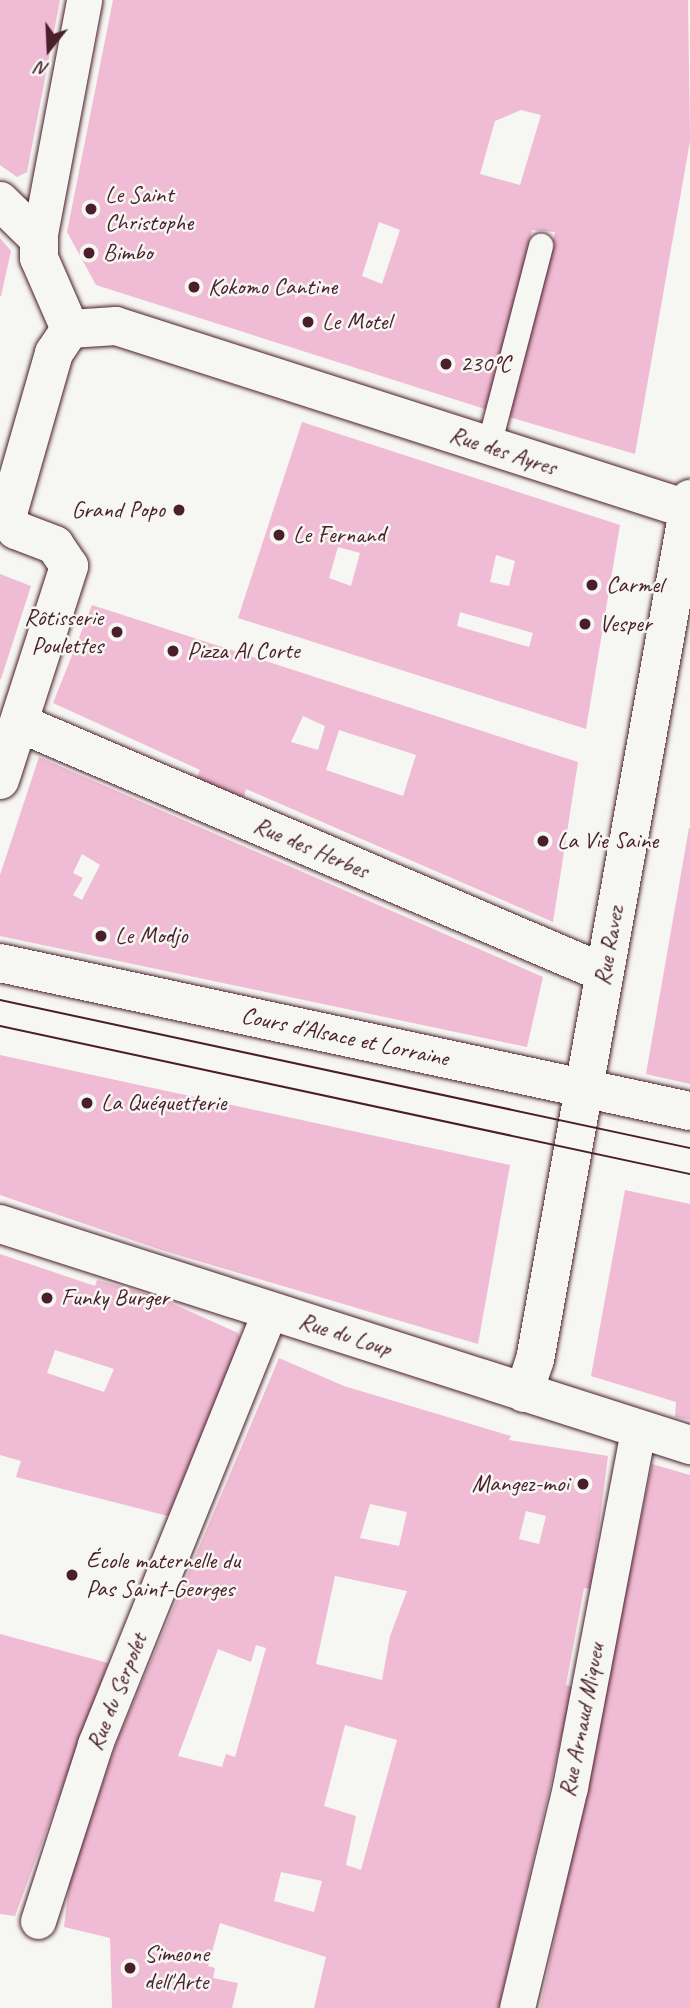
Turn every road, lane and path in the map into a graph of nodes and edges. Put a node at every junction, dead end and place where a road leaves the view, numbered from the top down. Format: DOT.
graph roads {
  1 [pos="85,0"];
  2 [pos="0,201"];
  3 [pos="39,239"];
  4 [pos="541,246"];
  5 [pos="70,329"];
  6 [pos="488,446"];
  7 [pos="689,506"];
  8 [pos="3,518"];
  9 [pos="19,723"];
  10 [pos="0,780"];
  11 [pos="0,963"];
  12 [pos="604,973"];
  13 [pos="584,1087"];
  14 [pos="690,1111"];
  15 [pos="0,1224"];
  16 [pos="270,1311"];
  17 [pos="524,1393"];
  18 [pos="638,1430"];
  19 [pos="690,1445"];
  20 [pos="38,1921"];
  21 [pos="517,2008"];
  1 -- 3 [label="street"];
  2 -- 3 [label="street"];
  3 -- 5 [label="street"];
  4 -- 6 [label="lane"];
  5 -- 6 [label="street, Rue des Ayres"];
  5 -- 8 [label="street"];
  6 -- 7 [label="street, Rue des Ayres"];
  7 -- 12 [label="street, Rue Ravez"];
  8 -- 9 [label="street"];
  9 -- 10 [label="street"];
  9 -- 12 [label="street, Rue des Herbes"];
  11 -- 13 [label="street, Cours d'Alsace et Lorraine"];
  12 -- 13 [label="street, Rue Ravez"];
  13 -- 14 [label="street, Cours d'Alsace et Lorraine"];
  13 -- 17 [label="street, Rue Ravez"];
  15 -- 16 [label="street, Rue du Loup"];
  16 -- 17 [label="street, Rue du Loup"];
  16 -- 20 [label="street, Rue du Serpolet"];
  17 -- 18 [label="street, Rue du Loup"];
  18 -- 19 [label="street, Rue du Loup"];
  18 -- 21 [label="street, Rue Arnaud Miqueu"];
}
